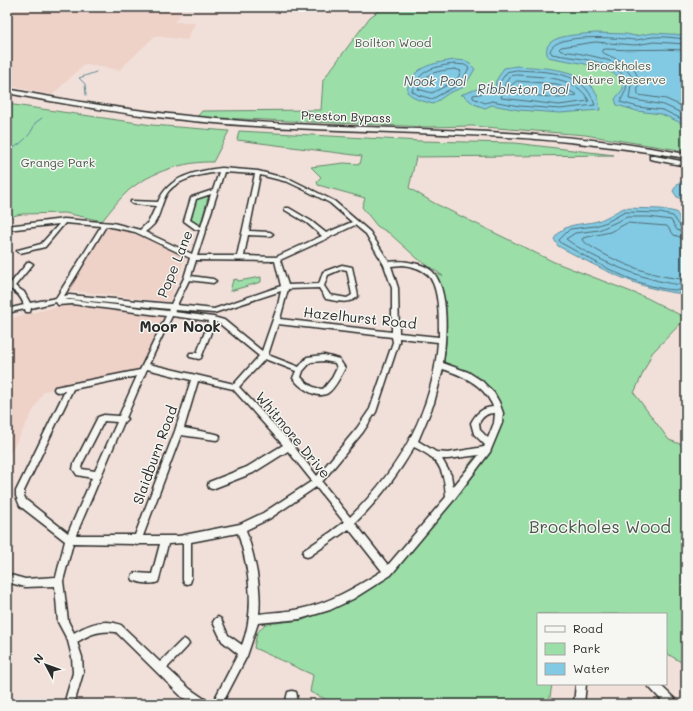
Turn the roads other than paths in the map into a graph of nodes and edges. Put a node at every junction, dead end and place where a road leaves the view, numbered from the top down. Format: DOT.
graph roads {
  1 [pos="7,91"];
  2 [pos="7,98"];
  3 [pos="686,156"];
  4 [pos="686,163"];
  5 [pos="222,170"];
  6 [pos="258,173"];
  7 [pos="214,192"];
  8 [pos="133,202"];
  9 [pos="159,204"];
  10 [pos="287,209"];
  11 [pos="64,221"];
  12 [pos="356,222"];
  13 [pos="105,224"];
  14 [pos="7,228"];
  15 [pos="204,229"];
  16 [pos="141,233"];
  17 [pos="246,233"];
  18 [pos="270,234"];
  19 [pos="327,237"];
  20 [pos="20,251"];
  21 [pos="195,258"];
  22 [pos="240,259"];
  23 [pos="277,260"];
  24 [pos="30,264"];
  25 [pos="387,265"];
  26 [pos="187,278"];
  27 [pos="213,281"];
  28 [pos="321,286"];
  29 [pos="9,287"];
  30 [pos="285,287"];
  31 [pos="59,300"];
  32 [pos="28,308"];
  33 [pos="7,311"];
  34 [pos="172,311"];
  35 [pos="7,316"];
  36 [pos="213,319"];
  37 [pos="276,321"];
  38 [pos="397,333"];
  39 [pos="441,340"];
  40 [pos="192,355"];
  41 [pos="264,356"];
  42 [pos="440,365"];
  43 [pos="144,369"];
  44 [pos="300,370"];
  45 [pos="195,378"];
  46 [pos="235,386"];
  47 [pos="70,387"];
  48 [pos="58,389"];
  49 [pos="498,410"];
  50 [pos="123,419"];
  51 [pos="179,431"];
  52 [pos="216,437"];
  53 [pos="413,442"];
  54 [pos="288,446"];
  55 [pos="487,447"];
  56 [pos="435,455"];
  57 [pos="98,475"];
  58 [pos="317,482"];
  59 [pos="212,485"];
  60 [pos="450,498"];
  61 [pos="348,524"];
  62 [pos="242,528"];
  63 [pos="187,539"];
  64 [pos="70,540"];
  65 [pos="165,540"];
  66 [pos="137,541"];
  67 [pos="307,553"];
  68 [pos="388,572"];
  69 [pos="136,577"];
  70 [pos="7,578"];
  71 [pos="187,580"];
  72 [pos="60,581"];
  73 [pos="254,619"];
  74 [pos="218,622"];
  75 [pos="72,640"];
  76 [pos="184,644"];
  77 [pos="244,653"];
  78 [pos="161,668"];
  79 [pos="581,685"];
  80 [pos="653,685"];
  81 [pos="69,704"];
  82 [pos="202,704"];
  83 [pos="217,704"];
  84 [pos="579,704"];
  85 [pos="672,704"];
  1 -- 3 [label="highway, Preston Bypass"];
  2 -- 4 [label="highway, Preston Bypass"];
  5 -- 6 [label="street"];
  5 -- 7 [label="street, Pope Lane"];
  5 -- 9 [label="street"];
  6 -- 12 [label="street"];
  6 -- 17 [label="street"];
  7 -- 15 [label="street, Pope Lane"];
  7 -- 15 [label="street, Pope Lane"];
  8 -- 9 [label="street"];
  9 -- 16 [label="street"];
  10 -- 19 [label="street"];
  11 -- 13 [label="street"];
  11 -- 14 [label="street"];
  11 -- 20 [label="street"];
  12 -- 19 [label="street"];
  12 -- 25 [label="street"];
  13 -- 16 [label="street"];
  13 -- 31 [label="street"];
  15 -- 21 [label="street, Pope Lane"];
  16 -- 21 [label="street"];
  17 -- 18 [label="street"];
  17 -- 22 [label="street"];
  19 -- 23 [label="street"];
  21 -- 22 [label="street"];
  21 -- 26 [label="street, Pope Lane"];
  22 -- 23 [label="street"];
  23 -- 30 [label="street"];
  24 -- 29 [label="street"];
  25 -- 38 [label="street"];
  25 -- 39 [label="street"];
  26 -- 27 [label="street"];
  26 -- 34 [label="street, Pope Lane"];
  28 -- 28 [label="street"];
  28 -- 30 [label="street"];
  29 -- 32 [label="street"];
  30 -- 34 [label="street"];
  30 -- 37 [label="street"];
  31 -- 32 [label="street"];
  31 -- 34 [label="street"];
  32 -- 33 [label="street"];
  32 -- 35 [label="street"];
  34 -- 36 [label="street"];
  34 -- 43 [label="street, Pope Lane"];
  36 -- 40 [label="street"];
  36 -- 41 [label="street"];
  37 -- 38 [label="street, Hazelhurst Road"];
  37 -- 41 [label="street"];
  38 -- 39 [label="street, Hazelhurst Road"];
  38 -- 58 [label="street"];
  39 -- 42 [label="street"];
  41 -- 44 [label="street"];
  41 -- 46 [label="street"];
  42 -- 49 [label="street"];
  42 -- 53 [label="street"];
  43 -- 45 [label="street"];
  43 -- 47 [label="street"];
  43 -- 50 [label="street, Pope Lane"];
  44 -- 44 [label="street"];
  45 -- 46 [label="street"];
  45 -- 51 [label="street, Slaidburn Road"];
  46 -- 54 [label="street, Whitmore Drive"];
  47 -- 48 [label="street"];
  47 -- 64 [label="street"];
  49 -- 55 [label="street"];
  49 -- 55 [label="street"];
  50 -- 57 [label="street, Pope Lane"];
  50 -- 57 [label="street"];
  51 -- 52 [label="street"];
  51 -- 66 [label="street, Slaidburn Road"];
  53 -- 56 [label="street"];
  53 -- 61 [label="street"];
  54 -- 58 [label="street, Whitmore Drive"];
  54 -- 59 [label="street"];
  55 -- 56 [label="street"];
  55 -- 60 [label="street"];
  56 -- 60 [label="street"];
  57 -- 64 [label="street, Pope Lane"];
  58 -- 61 [label="street, Whitmore Drive"];
  58 -- 62 [label="street"];
  60 -- 68 [label="street"];
  61 -- 67 [label="street"];
  61 -- 68 [label="street, Whitmore Drive"];
  62 -- 63 [label="street"];
  62 -- 73 [label="street"];
  63 -- 65 [label="street"];
  63 -- 71 [label="street"];
  64 -- 66 [label="street"];
  64 -- 72 [label="street, Pope Lane"];
  65 -- 66 [label="street"];
  65 -- 69 [label="street"];
  68 -- 73 [label="street"];
  70 -- 72 [label="street"];
  72 -- 75 [label="street, Pope Lane"];
  73 -- 77 [label="street"];
  74 -- 77 [label="street"];
  75 -- 78 [label="street"];
  75 -- 81 [label="street, Pope Lane"];
  76 -- 78 [label="street"];
  77 -- 83 [label="street"];
  78 -- 82 [label="street"];
  79 -- 84 [label="street"];
  80 -- 85 [label="street"];
}
